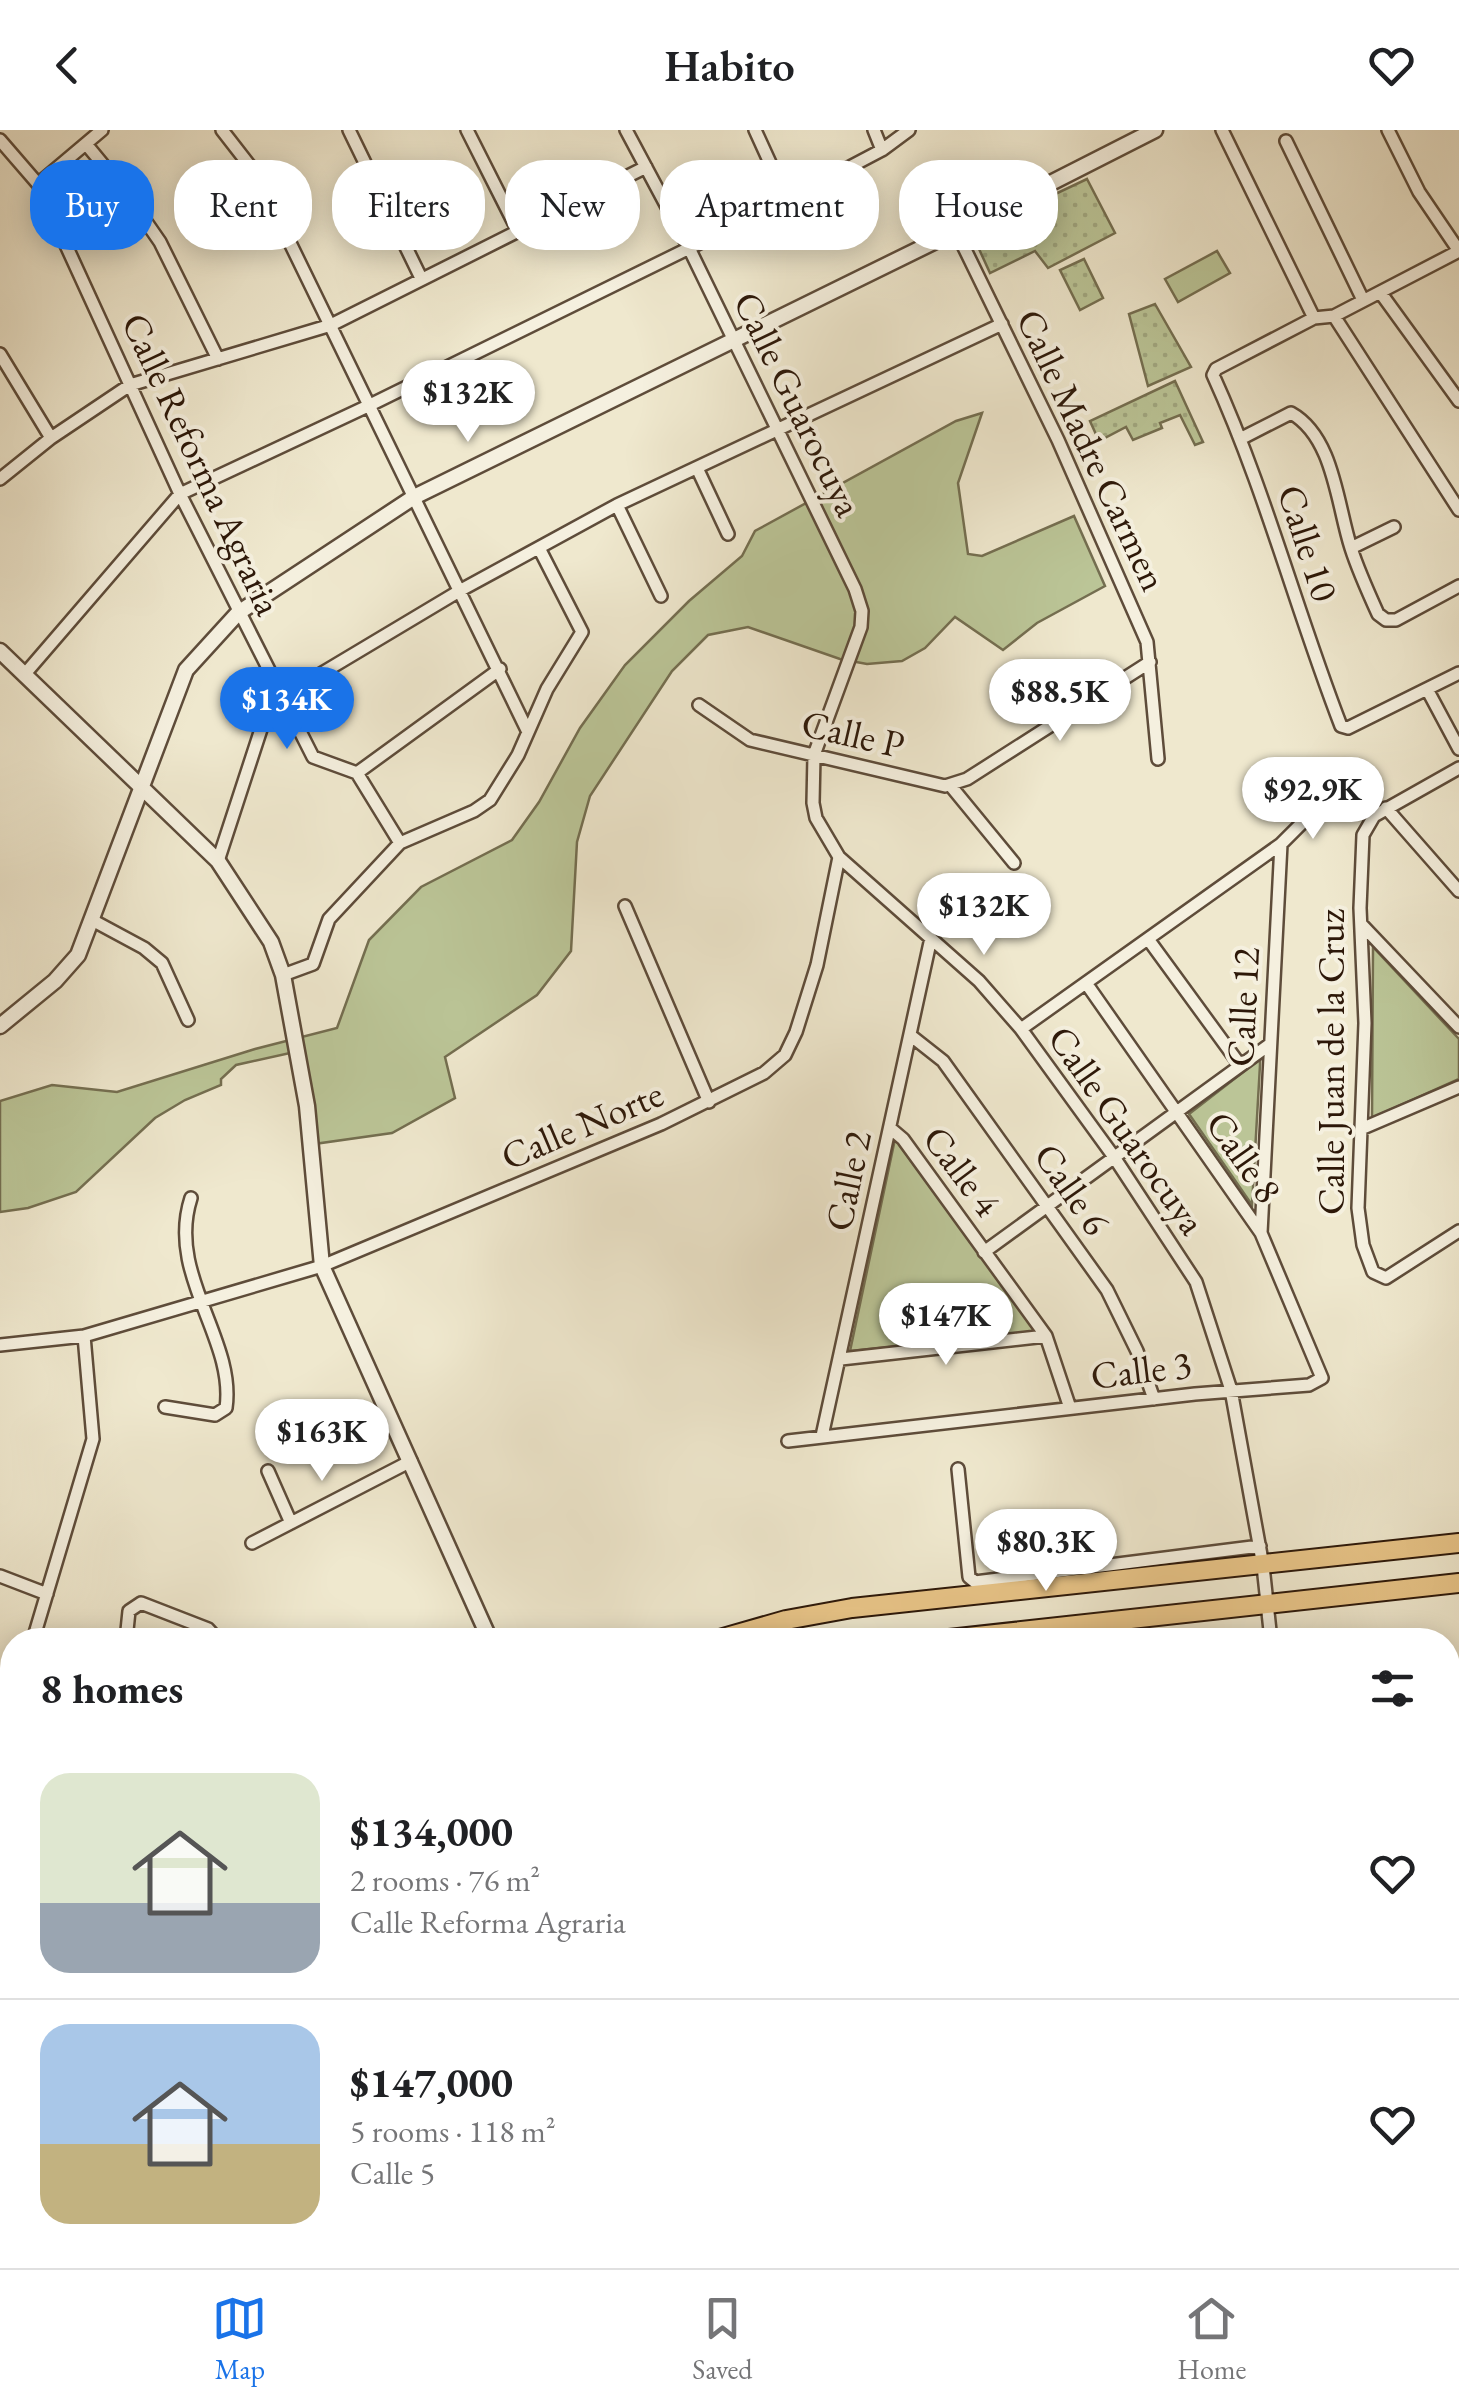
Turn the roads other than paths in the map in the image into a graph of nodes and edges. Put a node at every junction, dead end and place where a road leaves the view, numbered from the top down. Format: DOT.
graph roads {
  1 [pos="102,130"];
  2 [pos="222,130"];
  3 [pos="349,130"];
  4 [pos="468,130"];
  5 [pos="626,130"];
  6 [pos="755,130"];
  7 [pos="874,130"];
  8 [pos="909,130"];
  9 [pos="1155,130"];
  10 [pos="1222,130"];
  11 [pos="1388,130"];
  12 [pos="0,140"];
  13 [pos="1286,141"];
  14 [pos="86,144"];
  15 [pos="882,150"];
  16 [pos="67,160"];
  17 [pos="769,160"];
  18 [pos="863,160"];
  19 [pos="646,168"];
  20 [pos="640,171"];
  21 [pos="30,175"];
  22 [pos="1058,179"];
  23 [pos="660,194"];
  24 [pos="505,205"];
  25 [pos="505,237"];
  26 [pos="68,250"];
  27 [pos="685,250"];
  28 [pos="690,250"];
  29 [pos="916,250"];
  30 [pos="965,250"];
  31 [pos="1459,251"];
  32 [pos="421,278"];
  33 [pos="1380,292"];
  34 [pos="1364,300"];
  35 [pos="1334,316"];
  36 [pos="1314,318"];
  37 [pos="1002,324"];
  38 [pos="332,325"];
  39 [pos="733,338"];
  40 [pos="0,354"];
  41 [pos="218,359"];
  42 [pos="130,385"];
  43 [pos="1459,401"];
  44 [pos="370,404"];
  45 [pos="778,430"];
  46 [pos="51,438"];
  47 [pos="1242,438"];
  48 [pos="697,468"];
  49 [pos="0,479"];
  50 [pos="180,494"];
  51 [pos="414,496"];
  52 [pos="617,506"];
  53 [pos="1459,510"];
  54 [pos="1394,526"];
  55 [pos="728,534"];
  56 [pos="538,548"];
  57 [pos="1351,548"];
  58 [pos="1459,586"];
  59 [pos="461,590"];
  60 [pos="661,596"];
  61 [pos="238,613"];
  62 [pos="0,651"];
  63 [pos="1150,662"];
  64 [pos="500,669"];
  65 [pos="1459,673"];
  66 [pos="24,675"];
  67 [pos="1428,691"];
  68 [pos="282,697"];
  69 [pos="699,705"];
  70 [pos="528,732"];
  71 [pos="1459,749"];
  72 [pos="814,755"];
  73 [pos="1158,759"];
  74 [pos="1459,768"];
  75 [pos="357,773"];
  76 [pos="950,785"];
  77 [pos="141,786"];
  78 [pos="1386,808"];
  79 [pos="1306,819"];
  80 [pos="400,843"];
  81 [pos="1281,844"];
  82 [pos="839,857"];
  83 [pos="218,861"];
  84 [pos="1014,863"];
  85 [pos="1459,892"];
  86 [pos="624,906"];
  87 [pos="92,920"];
  88 [pos="1362,924"];
  89 [pos="931,938"];
  90 [pos="1148,939"];
  91 [pos="284,975"];
  92 [pos="1086,982"];
  93 [pos="188,1020"];
  94 [pos="0,1026"];
  95 [pos="1459,1027"];
  96 [pos="1021,1029"];
  97 [pos="910,1035"];
  98 [pos="1268,1045"];
  99 [pos="1240,1065"];
  100 [pos="1459,1087"];
  101 [pos="709,1102"];
  102 [pos="1176,1112"];
  103 [pos="890,1128"];
  104 [pos="1362,1128"];
  105 [pos="1114,1157"];
  106 [pos="191,1198"];
  107 [pos="1048,1206"];
  108 [pos="1459,1231"];
  109 [pos="1261,1233"];
  110 [pos="984,1252"];
  111 [pos="322,1266"];
  112 [pos="201,1301"];
  113 [pos="84,1336"];
  114 [pos="1046,1336"];
  115 [pos="0,1345"];
  116 [pos="842,1359"];
  117 [pos="1321,1380"];
  118 [pos="1231,1390"];
  119 [pos="1154,1399"];
  120 [pos="165,1407"];
  121 [pos="1070,1408"];
  122 [pos="822,1436"];
  123 [pos="788,1441"];
  124 [pos="411,1461"];
  125 [pos="958,1470"];
  126 [pos="268,1471"];
  127 [pos="291,1523"];
  128 [pos="1459,1543"];
  129 [pos="252,1544"];
  130 [pos="1260,1546"];
  131 [pos="1263,1566"];
  132 [pos="0,1576"];
  133 [pos="1459,1583"];
  134 [pos="47,1594"];
  135 [pos="1268,1605"];
  136 [pos="37,1628"];
  137 [pos="127,1628"];
  138 [pos="207,1628"];
  139 [pos="485,1628"];
  140 [pos="758,1628"];
  141 [pos="1052,1628"];
  142 [pos="1271,1628"];
  1 -- 14 [label="street"];
  2 -- 38 [label="street"];
  3 -- 32 [label="street"];
  4 -- 24 [label="street"];
  5 -- 19 [label="street, Calle Guarocuya"];
  6 -- 17 [label="street"];
  7 -- 15 [label="street"];
  8 -- 15 [label="street"];
  9 -- 22 [label="street"];
  10 -- 36 [label="street"];
  11 -- 31 [label="street"];
  12 -- 21 [label="street, Calle Reforma Agraria"];
  13 -- 34 [label="street"];
  14 -- 16 [label="street"];
  14 -- 41 [label="street"];
  15 -- 18 [label="street"];
  19 -- 20 [label="street"];
  19 -- 23 [label="street, Calle Guarocuya"];
  25 -- 32 [label="street"];
  26 -- 42 [label="street, Calle Reforma Agraria"];
  27 -- 44 [label="street"];
  28 -- 39 [label="street, Calle Guarocuya"];
  29 -- 39 [label="street"];
  30 -- 37 [label="street, Calle Madre Carmen"];
  31 -- 33 [label="street"];
  32 -- 38 [label="street"];
  33 -- 34 [label="street"];
  33 -- 43 [label="street"];
  34 -- 35 [label="street"];
  35 -- 36 [label="street"];
  35 -- 53 [label="street"];
  36 -- 47 [label="street, Calle 10"];
  37 -- 45 [label="street"];
  37 -- 63 [label="street, Calle Madre Carmen"];
  38 -- 41 [label="street"];
  38 -- 44 [label="street"];
  39 -- 45 [label="street, Calle Guarocuya"];
  39 -- 51 [label="street"];
  40 -- 46 [label="street"];
  41 -- 42 [label="street"];
  42 -- 46 [label="street"];
  42 -- 50 [label="street, Calle Reforma Agraria"];
  44 -- 50 [label="street"];
  44 -- 51 [label="street"];
  45 -- 48 [label="street"];
  45 -- 72 [label="street, Calle Guarocuya"];
  46 -- 49 [label="street"];
  47 -- 57 [label="street"];
  47 -- 67 [label="street, Calle 10"];
  48 -- 52 [label="street"];
  48 -- 55 [label="street"];
  50 -- 61 [label="street, Calle Reforma Agraria"];
  50 -- 66 [label="street"];
  51 -- 59 [label="street"];
  51 -- 61 [label="street"];
  52 -- 56 [label="street"];
  52 -- 60 [label="street"];
  54 -- 57 [label="street"];
  56 -- 59 [label="street"];
  56 -- 70 [label="street"];
  57 -- 58 [label="street"];
  59 -- 64 [label="street"];
  59 -- 68 [label="street"];
  61 -- 68 [label="street, Calle Reforma Agraria"];
  61 -- 77 [label="street"];
  62 -- 66 [label="street"];
  63 -- 73 [label="street, Calle Madre Carmen"];
  63 -- 76 [label="street, Calle P"];
  64 -- 70 [label="street"];
  64 -- 75 [label="street"];
  65 -- 67 [label="street"];
  66 -- 77 [label="street"];
  67 -- 71 [label="street"];
  68 -- 75 [label="street, Calle Reforma Agraria"];
  68 -- 83 [label="street"];
  69 -- 72 [label="street, Calle P"];
  70 -- 80 [label="street"];
  72 -- 76 [label="street, Calle P"];
  72 -- 82 [label="street, Calle Guarocuya"];
  74 -- 78 [label="street"];
  75 -- 80 [label="street"];
  76 -- 84 [label="street"];
  77 -- 83 [label="street"];
  77 -- 87 [label="street"];
  78 -- 85 [label="street"];
  78 -- 88 [label="street, Calle Juan de la Cruz"];
  79 -- 81 [label="street"];
  80 -- 91 [label="street"];
  81 -- 90 [label="street"];
  81 -- 98 [label="street, Calle 12"];
  82 -- 89 [label="street, Calle Guarocuya"];
  82 -- 101 [label="street, Calle Norte"];
  83 -- 91 [label="street"];
  86 -- 101 [label="street"];
  87 -- 93 [label="street"];
  87 -- 94 [label="street"];
  88 -- 95 [label="street"];
  88 -- 104 [label="street, Calle Juan de la Cruz"];
  89 -- 96 [label="street, Calle Guarocuya"];
  89 -- 97 [label="street, Calle 2"];
  90 -- 92 [label="street"];
  90 -- 99 [label="street"];
  91 -- 111 [label="street"];
  92 -- 96 [label="street"];
  92 -- 102 [label="street, Calle 8"];
  96 -- 105 [label="street, Calle Guarocuya"];
  97 -- 103 [label="street, Calle 2"];
  97 -- 107 [label="street, Calle 6"];
  98 -- 99 [label="street"];
  98 -- 109 [label="street, Calle 12"];
  99 -- 102 [label="street"];
  100 -- 104 [label="street"];
  101 -- 111 [label="street, Calle Norte"];
  102 -- 105 [label="street"];
  102 -- 109 [label="street, Calle 8"];
  103 -- 110 [label="street, Calle 4"];
  103 -- 116 [label="street, Calle 2"];
  104 -- 108 [label="street, Calle Juan de la Cruz"];
  105 -- 107 [label="street"];
  105 -- 118 [label="street, Calle Guarocuya"];
  106 -- 112 [label="street"];
  107 -- 110 [label="street"];
  107 -- 119 [label="street, Calle 6"];
  109 -- 117 [label="street, Calle 8"];
  110 -- 114 [label="street, Calle 4"];
  111 -- 112 [label="street, Calle Norte"];
  111 -- 124 [label="street"];
  112 -- 113 [label="street, Calle Norte"];
  112 -- 120 [label="street"];
  113 -- 115 [label="street, Calle Norte"];
  113 -- 134 [label="street"];
  114 -- 116 [label="street"];
  114 -- 121 [label="street, Calle 4"];
  116 -- 122 [label="street, Calle 2"];
  117 -- 118 [label="street, Calle 3"];
  118 -- 119 [label="street, Calle 3"];
  118 -- 130 [label="street, Calle Guarocuya"];
  119 -- 121 [label="street, Calle 3"];
  121 -- 122 [label="street, Calle 3"];
  122 -- 123 [label="street, Calle 3"];
  124 -- 127 [label="street"];
  124 -- 139 [label="street"];
  125 -- 130 [label="street"];
  126 -- 127 [label="street"];
  127 -- 129 [label="street"];
  128 -- 131 [label="main road"];
  130 -- 131 [label="street, Calle Guarocuya"];
  131 -- 135 [label="street, Calle Guarocuya"];
  131 -- 140 [label="main road"];
  132 -- 134 [label="street"];
  133 -- 135 [label="main road"];
  134 -- 136 [label="street"];
  135 -- 141 [label="main road"];
  135 -- 142 [label="street, Calle Guarocuya"];
  137 -- 138 [label="street"];
}
